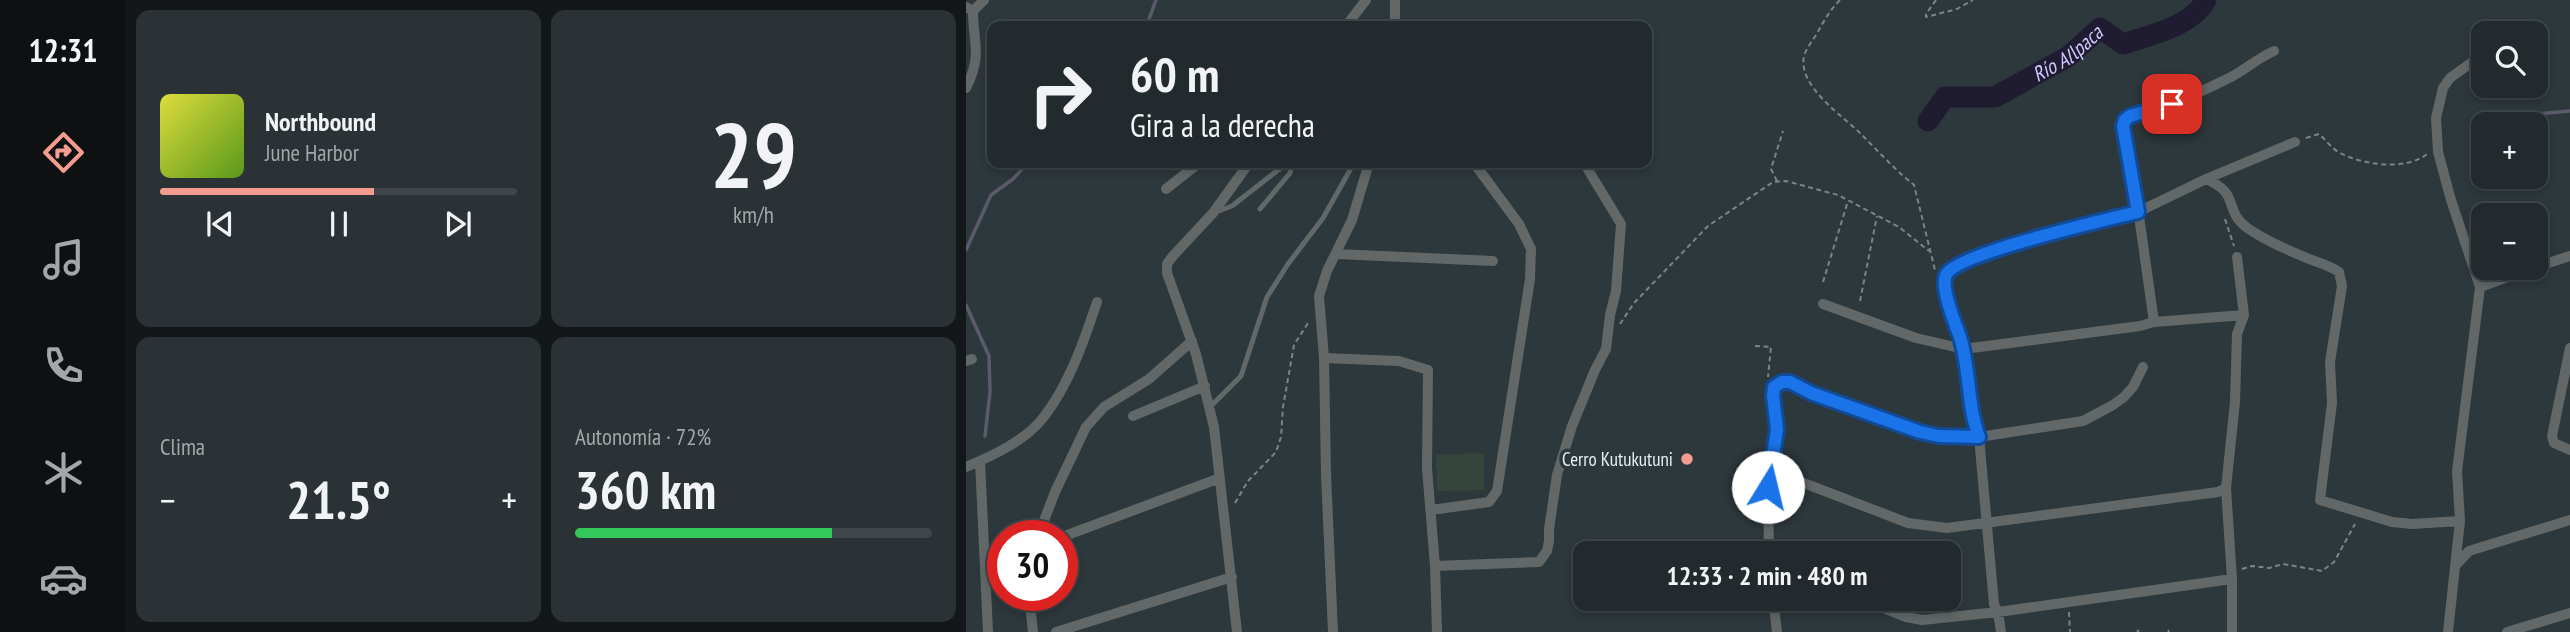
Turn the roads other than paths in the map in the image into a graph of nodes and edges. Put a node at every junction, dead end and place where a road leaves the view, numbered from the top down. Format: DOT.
graph roads {
  1 [pos="984,0"];
  2 [pos="1366,0"];
  3 [pos="1395,0"];
  4 [pos="970,9"];
  5 [pos="1350,21"];
  6 [pos="1395,21"];
  7 [pos="2274,51"];
  8 [pos="2471,61"];
  9 [pos="970,70"];
  10 [pos="966,88"];
  11 [pos="2295,142"];
  12 [pos="1193,168"];
  13 [pos="1245,168"];
  14 [pos="1281,168"];
  15 [pos="1291,168"];
  16 [pos="1351,168"];
  17 [pos="1368,168"];
  18 [pos="1478,168"];
  19 [pos="1587,168"];
  20 [pos="2206,178"];
  21 [pos="1166,189"];
  22 [pos="1260,209"];
  23 [pos="2138,212"];
  24 [pos="1213,213"];
  25 [pos="1337,254"];
  26 [pos="2570,256"];
  27 [pos="2237,257"];
  28 [pos="1493,261"];
  29 [pos="2548,263"];
  30 [pos="2499,280"];
  31 [pos="2480,287"];
  32 [pos="1097,302"];
  33 [pos="1823,303"];
  34 [pos="2244,315"];
  35 [pos="2154,322"];
  36 [pos="1192,341"];
  37 [pos="2570,348"];
  38 [pos="1964,349"];
  39 [pos="1324,358"];
  40 [pos="2143,367"];
  41 [pos="1205,386"];
  42 [pos="1209,408"];
  43 [pos="1133,416"];
  44 [pos="1979,437"];
  45 [pos="2570,450"];
  46 [pos="980,461"];
  47 [pos="966,467"];
  48 [pos="1220,478"];
  49 [pos="1768,487"];
  50 [pos="2226,488"];
  51 [pos="1431,510"];
  52 [pos="1044,520"];
  53 [pos="2570,520"];
  54 [pos="2459,521"];
  55 [pos="1986,524"];
  56 [pos="1078,531"];
  57 [pos="1769,541"];
  58 [pos="1435,566"];
  59 [pos="2454,566"];
  60 [pos="1231,577"];
  61 [pos="2232,579"];
  62 [pos="1031,611"];
  63 [pos="1775,611"];
  64 [pos="1891,611"];
  65 [pos="1998,612"];
  66 [pos="2570,612"];
  67 [pos="988,632"];
  68 [pos="1033,632"];
  69 [pos="1056,632"];
  70 [pos="1237,632"];
  71 [pos="1333,632"];
  72 [pos="1437,632"];
  73 [pos="1777,632"];
  74 [pos="2001,632"];
  75 [pos="2232,632"];
  76 [pos="2448,632"];
  77 [pos="2507,632"];
  1 -- 4 [label="street"];
  2 -- 5 [label="street"];
  3 -- 6 [label="street"];
  4 -- 9 [label="street"];
  7 -- 23 [label="street"];
  8 -- 31 [label="street"];
  9 -- 10 [label="street"];
  11 -- 20 [label="street"];
  12 -- 21 [label="street"];
  13 -- 24 [label="street"];
  14 -- 24 [label="lane"];
  15 -- 22 [label="lane"];
  16 -- 42 [label="lane"];
  17 -- 25 [label="street"];
  18 -- 51 [label="street"];
  19 -- 58 [label="street"];
  20 -- 23 [label="street"];
  20 -- 54 [label="street"];
  23 -- 35 [label="street"];
  23 -- 38 [label="street"];
  24 -- 36 [label="street"];
  25 -- 28 [label="street"];
  25 -- 39 [label="street"];
  26 -- 29 [label="street"];
  27 -- 34 [label="street"];
  30 -- 31 [label="street"];
  31 -- 54 [label="street"];
  32 -- 46 [label="street"];
  33 -- 38 [label="street"];
  34 -- 35 [label="street"];
  34 -- 50 [label="street"];
  35 -- 38 [label="street"];
  36 -- 41 [label="street"];
  36 -- 52 [label="street"];
  37 -- 45 [label="street"];
  38 -- 44 [label="street"];
  39 -- 51 [label="street"];
  39 -- 71 [label="street"];
  40 -- 44 [label="street"];
  41 -- 42 [label="street"];
  41 -- 43 [label="street"];
  42 -- 48 [label="street"];
  44 -- 49 [label="street"];
  44 -- 55 [label="street"];
  46 -- 47 [label="street"];
  46 -- 67 [label="street"];
  48 -- 56 [label="street"];
  48 -- 60 [label="street"];
  49 -- 55 [label="street"];
  49 -- 57 [label="street"];
  50 -- 55 [label="street"];
  50 -- 61 [label="street"];
  51 -- 58 [label="street"];
  53 -- 59 [label="street"];
  54 -- 59 [label="street"];
  55 -- 65 [label="street"];
  58 -- 72 [label="street"];
  59 -- 76 [label="street"];
  60 -- 69 [label="street"];
  60 -- 70 [label="street"];
  61 -- 65 [label="street"];
  61 -- 75 [label="street"];
  62 -- 68 [label="street"];
  63 -- 73 [label="street"];
  64 -- 65 [label="street"];
  65 -- 74 [label="street"];
  66 -- 77 [label="street"];
}
